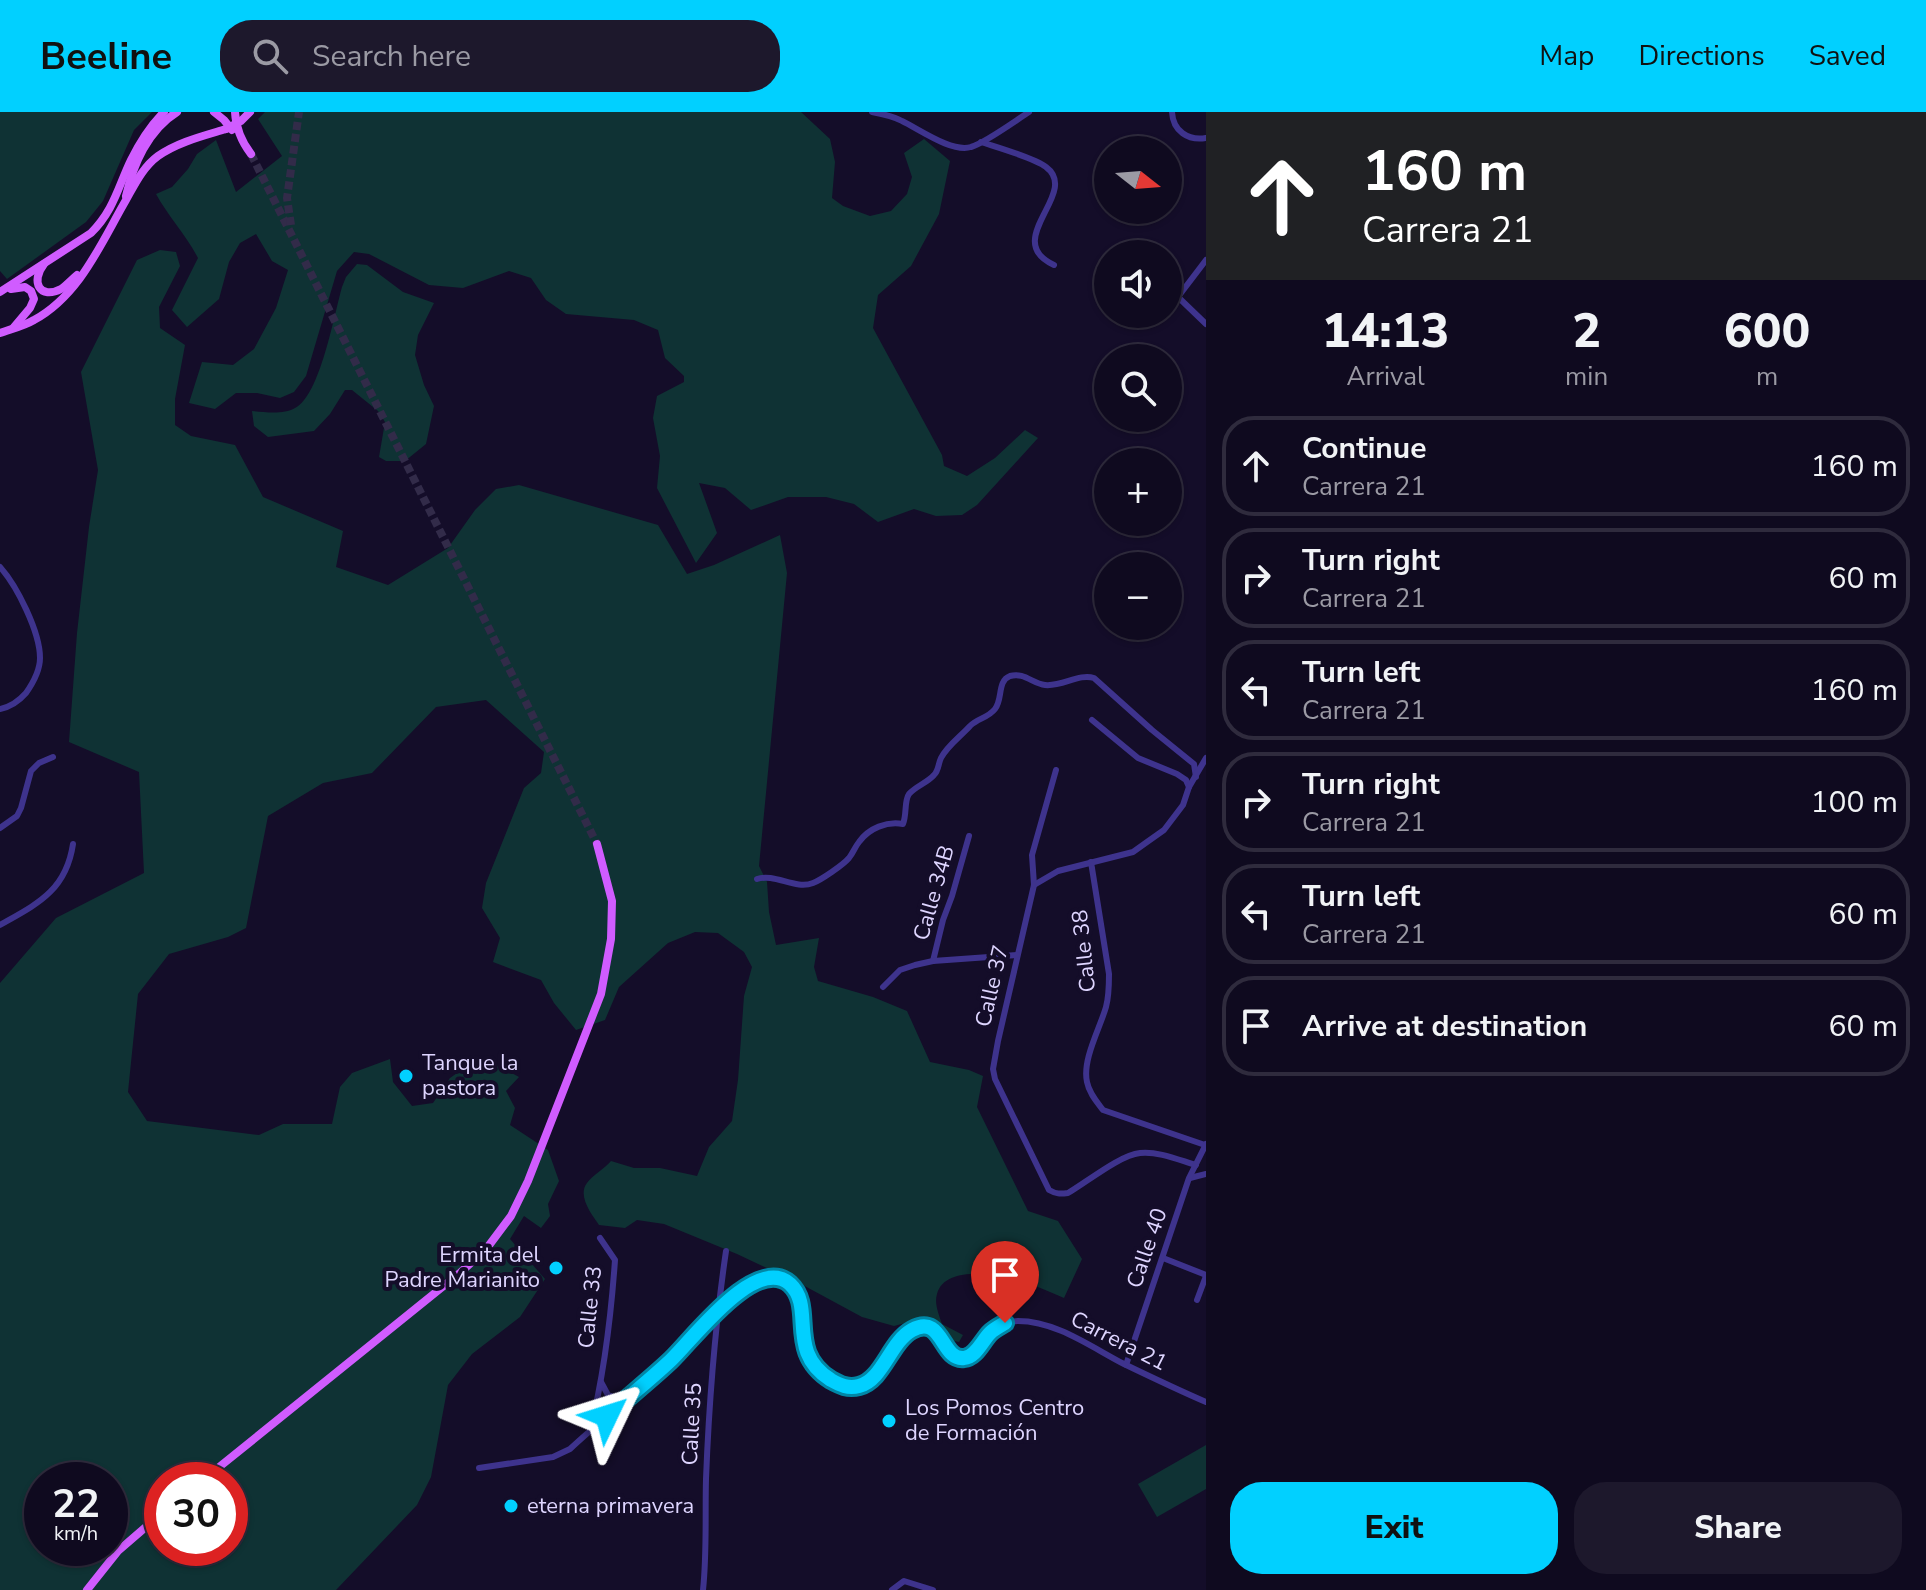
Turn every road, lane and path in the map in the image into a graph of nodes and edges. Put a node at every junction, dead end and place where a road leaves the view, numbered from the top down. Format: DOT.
graph roads {
  1 [pos="164,112"];
  2 [pos="177,112"];
  3 [pos="214,112"];
  4 [pos="235,112"];
  5 [pos="241,112"];
  6 [pos="250,112"];
  7 [pos="872,112"];
  8 [pos="1029,112"];
  9 [pos="1172,112"];
  10 [pos="1206,138"];
  11 [pos="981,142"];
  12 [pos="243,143"];
  13 [pos="124,205"];
  14 [pos="47,261"];
  15 [pos="1206,261"];
  16 [pos="91,262"];
  17 [pos="1054,265"];
  18 [pos="1182,292"];
  19 [pos="0,293"];
  20 [pos="1182,301"];
  21 [pos="1206,324"];
  22 [pos="13,328"];
  23 [pos="0,333"];
  24 [pos="0,567"];
  25 [pos="0,709"];
  26 [pos="1092,720"];
  27 [pos="53,757"];
  28 [pos="1206,758"];
  29 [pos="1056,770"];
  30 [pos="1196,777"];
  31 [pos="1189,787"];
  32 [pos="0,828"];
  33 [pos="969,836"];
  34 [pos="73,844"];
  35 [pos="597,844"];
  36 [pos="1091,862"];
  37 [pos="757,879"];
  38 [pos="1034,885"];
  39 [pos="0,925"];
  40 [pos="1017,955"];
  41 [pos="933,961"];
  42 [pos="883,987"];
  43 [pos="1206,1144"];
  44 [pos="1196,1165"];
  45 [pos="1206,1174"];
  46 [pos="1189,1178"];
  47 [pos="600,1238"];
  48 [pos="726,1251"];
  49 [pos="1163,1258"];
  50 [pos="1206,1276"];
  51 [pos="1197,1300"];
  52 [pos="719,1309"];
  53 [pos="1126,1365"];
  54 [pos="601,1379"];
  55 [pos="624,1400"];
  56 [pos="1206,1402"];
  57 [pos="590,1431"];
  58 [pos="225,1462"];
  59 [pos="479,1468"];
  60 [pos="144,1529"];
  61 [pos="87,1590"];
  62 [pos="703,1590"];
  63 [pos="892,1590"];
  64 [pos="933,1590"];
  1 -- 14 [label="main road"];
  2 -- 13 [label="main road"];
  3 -- 12 [label="main road"];
  4 -- 12 [label="main road"];
  5 -- 12 [label="main road"];
  6 -- 13 [label="main road, bridge"];
  7 -- 11 [label="street"];
  8 -- 11 [label="street"];
  9 -- 10 [label="street"];
  11 -- 17 [label="street"];
  13 -- 16 [label="main road"];
  14 -- 16 [label="main road"];
  14 -- 19 [label="main road"];
  15 -- 18 [label="street"];
  16 -- 22 [label="main road"];
  19 -- 22 [label="main road"];
  20 -- 21 [label="street"];
  22 -- 23 [label="main road"];
  24 -- 25 [label="street"];
  26 -- 31 [label="street"];
  27 -- 32 [label="street"];
  28 -- 30 [label="street"];
  29 -- 38 [label="street, Calle 37"];
  30 -- 31 [label="street"];
  30 -- 37 [label="street"];
  31 -- 36 [label="street"];
  33 -- 41 [label="street, Calle 34B"];
  34 -- 39 [label="street"];
  35 -- 58 [label="main road"];
  36 -- 38 [label="street"];
  36 -- 43 [label="street, Calle 38"];
  38 -- 40 [label="street, Calle 37"];
  40 -- 41 [label="street"];
  40 -- 44 [label="street, Calle 37"];
  41 -- 42 [label="street"];
  43 -- 44 [label="street, Calle 40"];
  44 -- 46 [label="street, Calle 40"];
  45 -- 46 [label="street"];
  46 -- 49 [label="street, Calle 40"];
  47 -- 54 [label="street, Calle 33"];
  48 -- 52 [label="street, Calle 35"];
  49 -- 50 [label="street"];
  49 -- 53 [label="street, Calle 40"];
  50 -- 51 [label="street"];
  52 -- 53 [label="street, Carrera 21"];
  52 -- 55 [label="street"];
  52 -- 62 [label="street, Calle 35"];
  53 -- 56 [label="street, Carrera 21"];
  54 -- 55 [label="street"];
  54 -- 57 [label="street, Calle 33"];
  55 -- 57 [label="street"];
  57 -- 59 [label="street"];
  60 -- 61 [label="main road"];
  63 -- 64 [label="street"];
}
